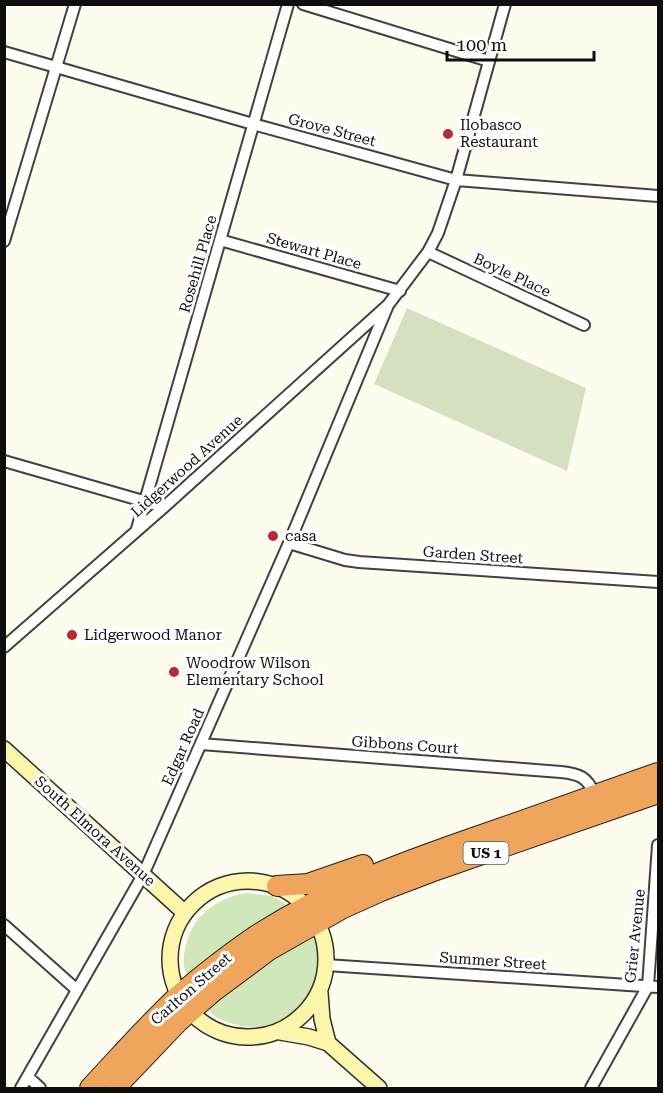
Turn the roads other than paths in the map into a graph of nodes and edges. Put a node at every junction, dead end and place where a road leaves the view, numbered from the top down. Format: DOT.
graph roads {
  1 [pos="75,4"];
  2 [pos="288,4"];
  3 [pos="303,4"];
  4 [pos="505,4"];
  5 [pos="4,52"];
  6 [pos="489,61"];
  7 [pos="57,67"];
  8 [pos="253,124"];
  9 [pos="456,180"];
  10 [pos="658,196"];
  11 [pos="220,240"];
  12 [pos="4,241"];
  13 [pos="428,252"];
  14 [pos="400,291"];
  15 [pos="388,305"];
  16 [pos="584,325"];
  17 [pos="4,461"];
  18 [pos="145,502"];
  19 [pos="164,507"];
  20 [pos="137,531"];
  21 [pos="289,543"];
  22 [pos="658,582"];
  23 [pos="4,647"];
  24 [pos="201,744"];
  25 [pos="4,749"];
  26 [pos="658,773"];
  27 [pos="658,793"];
  28 [pos="595,795"];
  29 [pos="658,844"];
  30 [pos="421,856"];
  31 [pos="143,875"];
  32 [pos="277,886"];
  33 [pos="185,914"];
  34 [pos="312,914"];
  35 [pos="4,925"];
  36 [pos="326,965"];
  37 [pos="653,986"];
  38 [pos="77,990"];
  39 [pos="320,991"];
  40 [pos="184,1003"];
  41 [pos="280,1032"];
  42 [pos="328,1043"];
  43 [pos="28,1077"];
  44 [pos="21,1089"];
  45 [pos="40,1089"];
  46 [pos="90,1089"];
  47 [pos="115,1089"];
  48 [pos="379,1089"];
  49 [pos="591,1089"];
  1 -- 7 [label="street"];
  2 -- 8 [label="street, Rosehill Place"];
  3 -- 6 [label="street"];
  4 -- 6 [label="street"];
  5 -- 7 [label="street, Grove Street"];
  6 -- 9 [label="street"];
  7 -- 8 [label="street, Grove Street"];
  7 -- 12 [label="street"];
  8 -- 9 [label="street, Grove Street"];
  8 -- 11 [label="street, Rosehill Place"];
  9 -- 10 [label="street, Grove Street"];
  9 -- 13 [label="street"];
  11 -- 14 [label="street, Stewart Place"];
  11 -- 18 [label="street, Rosehill Place"];
  13 -- 14 [label="street"];
  13 -- 16 [label="street, Boyle Place"];
  14 -- 15 [label="street"];
  15 -- 19 [label="street, Lidgerwood Avenue"];
  15 -- 21 [label="street, Edgar Road"];
  17 -- 18 [label="street"];
  18 -- 19 [label="street"];
  18 -- 20 [label="street, Rosehill Place"];
  19 -- 20 [label="street, Lidgerwood Avenue"];
  20 -- 23 [label="street, Lidgerwood Avenue"];
  21 -- 22 [label="street, Garden Street"];
  21 -- 24 [label="street, Edgar Road"];
  24 -- 28 [label="street, Gibbons Court"];
  24 -- 31 [label="street, Edgar Road"];
  25 -- 31 [label="main road, South Elmora Avenue"];
  26 -- 28 [label="highway, US 1"];
  27 -- 34 [label="highway, US 1"];
  28 -- 30 [label="highway, US 1"];
  29 -- 37 [label="street, Grier Avenue"];
  30 -- 32 [label="highway"];
  30 -- 34 [label="highway, US 1"];
  31 -- 33 [label="main road, South Elmora Avenue"];
  31 -- 38 [label="street, Edgar Road"];
  32 -- 33 [label="main road"];
  32 -- 34 [label="main road"];
  33 -- 40 [label="main road"];
  34 -- 36 [label="main road"];
  34 -- 40 [label="highway, Carlton Street / US 1"];
  35 -- 38 [label="street"];
  36 -- 37 [label="street, Summer Street"];
  36 -- 39 [label="main road"];
  37 -- 49 [label="street, Grier Avenue"];
  38 -- 43 [label="street, Edgar Road"];
  39 -- 41 [label="main road"];
  39 -- 42 [label="main road"];
  40 -- 41 [label="main road"];
  40 -- 46 [label="highway, Carlton Street / US 1"];
  40 -- 47 [label="highway, Carlton Street / US 1"];
  41 -- 42 [label="main road"];
  42 -- 48 [label="main road"];
  43 -- 44 [label="street, Edgar Road"];
  43 -- 45 [label="street"];
}
